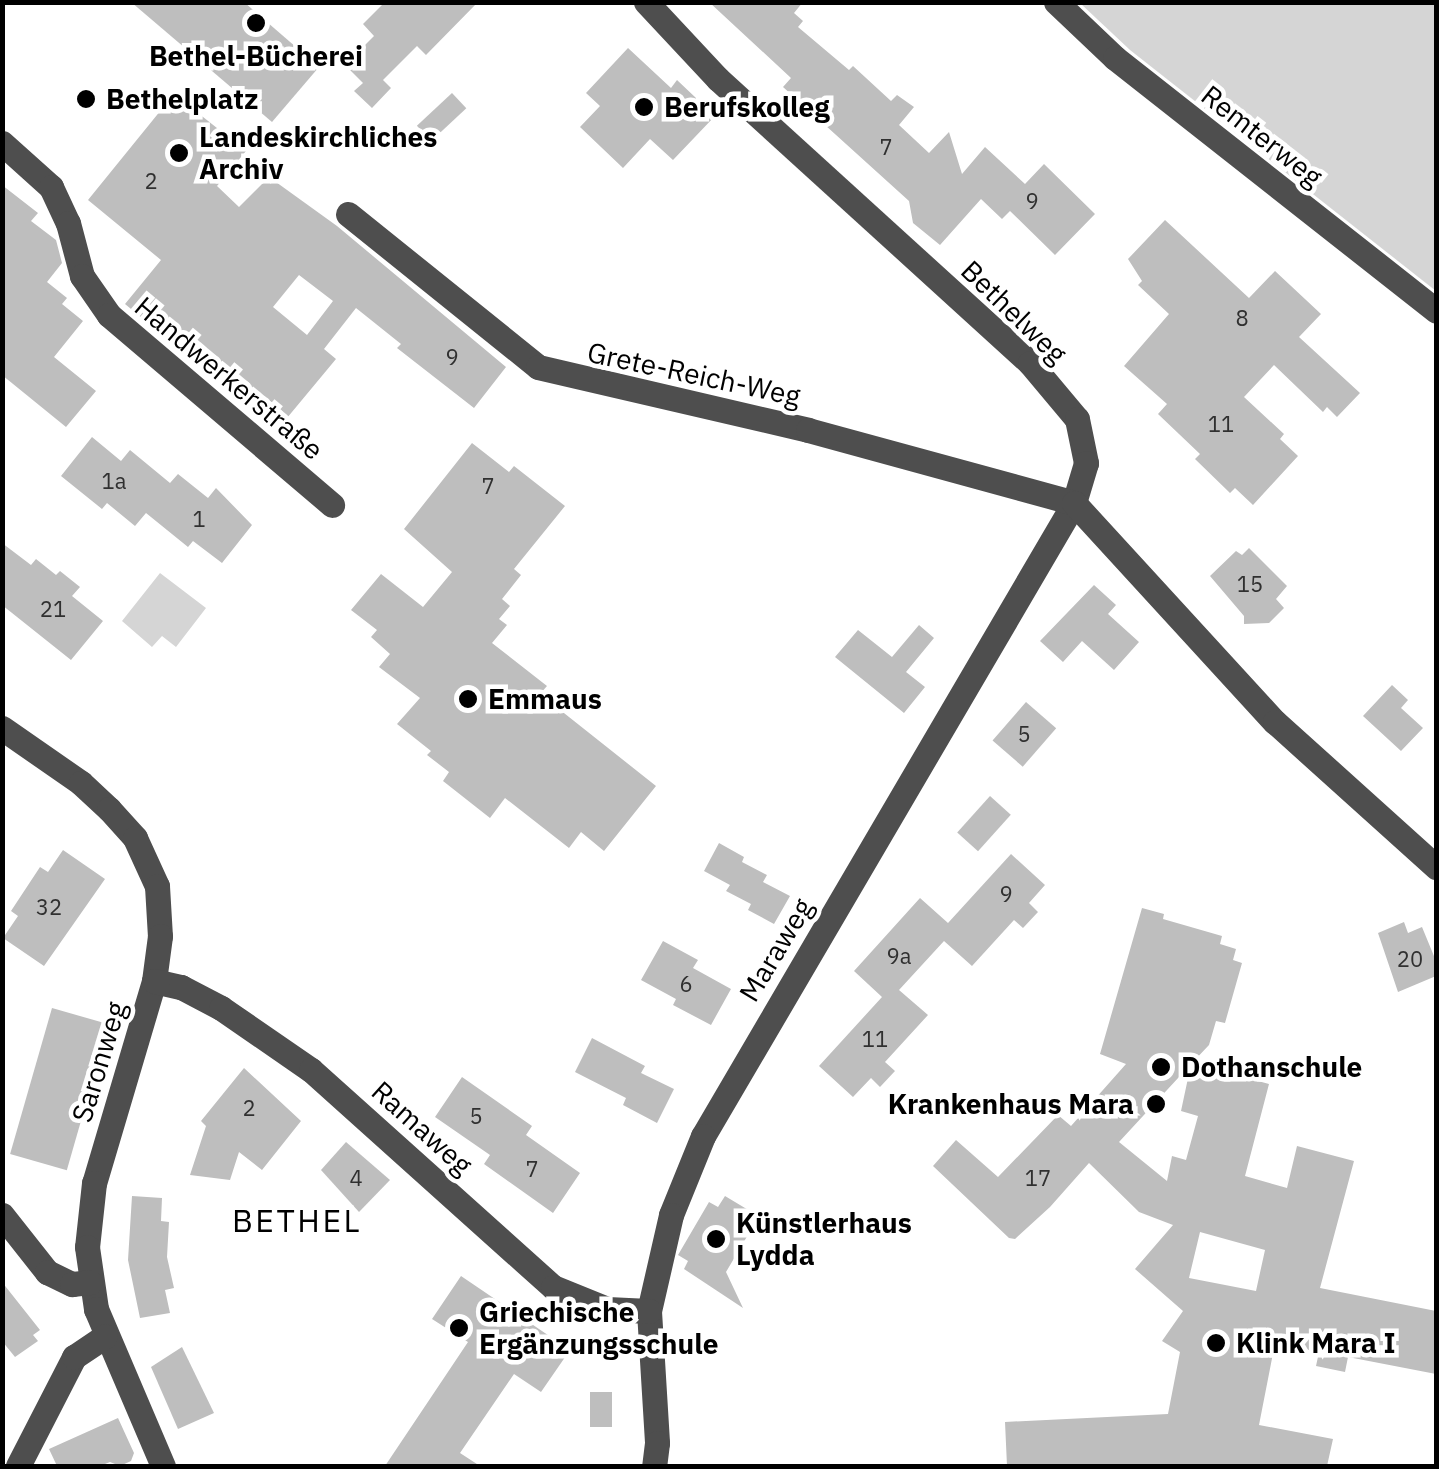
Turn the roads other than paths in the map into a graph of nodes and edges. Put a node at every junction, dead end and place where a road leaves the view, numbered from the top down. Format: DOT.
graph roads {
  1 [pos="646,2"];
  2 [pos="1056,2"];
  3 [pos="2,142"];
  4 [pos="348,214"];
  5 [pos="1436,310"];
  6 [pos="1074,503"];
  7 [pos="332,505"];
  8 [pos="2,728"];
  9 [pos="1436,867"];
  10 [pos="154,980"];
  11 [pos="2,1215"];
  12 [pos="90,1282"];
  13 [pos="648,1311"];
  14 [pos="106,1336"];
  15 [pos="18,1466"];
  16 [pos="163,1466"];
  17 [pos="654,1466"];
  1 -- 6 [label="street, Bethelweg"];
  2 -- 5 [label="street, Remterweg"];
  3 -- 7 [label="street, Handwerkerstraße"];
  4 -- 6 [label="street, Grete-Reich-Weg"];
  6 -- 9 [label="street"];
  6 -- 13 [label="street, Maraweg"];
  8 -- 10 [label="street, Saronweg"];
  10 -- 12 [label="street, Saronweg"];
  10 -- 13 [label="street, Ramaweg"];
  11 -- 12 [label="street"];
  12 -- 14 [label="street, Saronweg"];
  13 -- 17 [label="street, Maraweg"];
  14 -- 15 [label="street"];
  14 -- 16 [label="street, Saronweg"];
}
